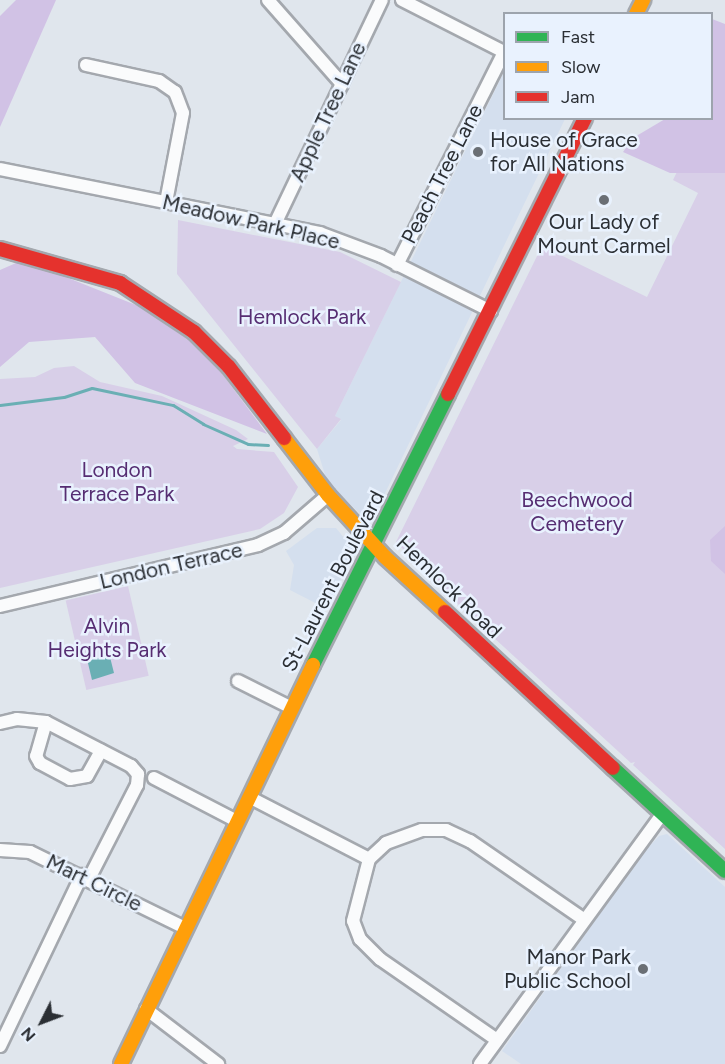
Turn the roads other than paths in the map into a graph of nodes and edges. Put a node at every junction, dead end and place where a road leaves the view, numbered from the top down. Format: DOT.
graph roads {
  1 [pos="268,0"];
  2 [pos="382,0"];
  3 [pos="402,0"];
  4 [pos="503,51"];
  5 [pos="503,54"];
  6 [pos="86,65"];
  7 [pos="342,84"];
  8 [pos="584,120"];
  9 [pos="0,169"];
  10 [pos="165,202"];
  11 [pos="275,224"];
  12 [pos="0,249"];
  13 [pos="397,265"];
  14 [pos="491,311"];
  15 [pos="328,495"];
  16 [pos="376,545"];
  17 [pos="0,606"];
  18 [pos="238,681"];
  19 [pos="292,708"];
  20 [pos="46,722"];
  21 [pos="0,723"];
  22 [pos="101,751"];
  23 [pos="154,778"];
  24 [pos="249,797"];
  25 [pos="662,814"];
  26 [pos="237,821"];
  27 [pos="0,850"];
  28 [pos="369,859"];
  29 [pos="725,871"];
  30 [pos="86,877"];
  31 [pos="583,919"];
  32 [pos="185,928"];
  33 [pos="146,1009"];
  34 [pos="497,1040"];
  35 [pos="0,1046"];
  36 [pos="121,1064"];
  37 [pos="218,1064"];
  38 [pos="480,1064"];
  1 -- 7 [label="street"];
  2 -- 7 [label="street, Apple Tree Lane"];
  3 -- 4 [label="street"];
  5 -- 13 [label="street, Peach Tree Lane"];
  6 -- 10 [label="street"];
  7 -- 11 [label="street, Apple Tree Lane"];
  8 -- 14 [label="street, St-Laurent Boulevard"];
  9 -- 10 [label="street, Meadow Park Place"];
  10 -- 11 [label="street, Meadow Park Place"];
  11 -- 13 [label="street, Meadow Park Place"];
  12 -- 15 [label="street, Hemlock Road"];
  13 -- 14 [label="street, Meadow Park Place"];
  14 -- 16 [label="street, St-Laurent Boulevard"];
  15 -- 16 [label="street, Hemlock Road"];
  15 -- 17 [label="street, London Terrace"];
  16 -- 19 [label="street, St-Laurent Boulevard"];
  16 -- 25 [label="street, Hemlock Road"];
  18 -- 19 [label="street"];
  19 -- 24 [label="street, St-Laurent Boulevard"];
  20 -- 21 [label="street"];
  20 -- 22 [label="street"];
  20 -- 22 [label="street"];
  22 -- 30 [label="street"];
  23 -- 26 [label="street"];
  24 -- 26 [label="street, St-Laurent Boulevard"];
  24 -- 28 [label="street"];
  25 -- 29 [label="street, Hemlock Road"];
  25 -- 31 [label="street"];
  26 -- 32 [label="street, St-Laurent Boulevard"];
  27 -- 30 [label="street, Mart Circle"];
  28 -- 31 [label="street"];
  28 -- 34 [label="street"];
  30 -- 32 [label="street, Mart Circle"];
  30 -- 35 [label="street"];
  31 -- 34 [label="street"];
  32 -- 33 [label="street, St-Laurent Boulevard"];
  33 -- 36 [label="street, St-Laurent Boulevard"];
  33 -- 37 [label="street"];
  34 -- 38 [label="street"];
}
